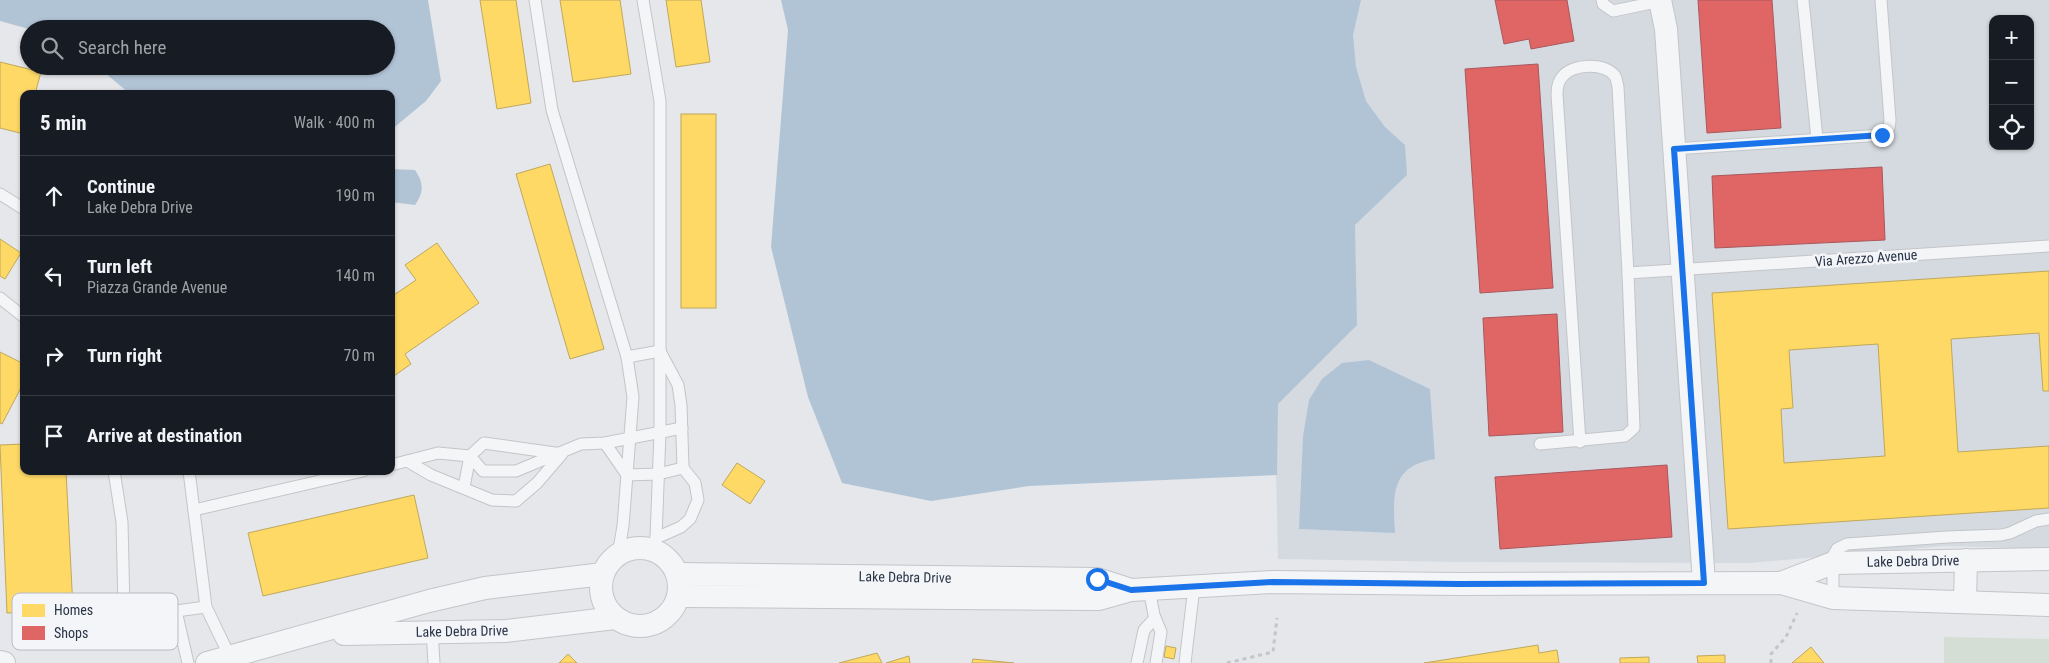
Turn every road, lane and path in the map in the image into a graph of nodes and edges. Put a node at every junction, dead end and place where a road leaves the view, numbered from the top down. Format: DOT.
graph roads {
  1 [pos="535,0"];
  2 [pos="643,0"];
  3 [pos="1602,0"];
  4 [pos="1803,0"];
  5 [pos="1881,0"];
  6 [pos="1661,1"];
  7 [pos="1817,139"];
  8 [pos="1674,149"];
  9 [pos="0,194"];
  10 [pos="20,206"];
  11 [pos="2049,246"];
  12 [pos="1683,271"];
  13 [pos="1628,273"];
  14 [pos="0,298"];
  15 [pos="20,314"];
  16 [pos="660,351"];
  17 [pos="627,357"];
  18 [pos="682,428"];
  19 [pos="660,432"];
  20 [pos="629,438"];
  21 [pos="1580,442"];
  22 [pos="605,443"];
  23 [pos="1540,444"];
  24 [pos="562,454"];
  25 [pos="470,456"];
  26 [pos="407,461"];
  27 [pos="395,464"];
  28 [pos="683,468"];
  29 [pos="658,474"];
  30 [pos="115,475"];
  31 [pos="190,475"];
  32 [pos="346,475"];
  33 [pos="627,475"];
  34 [pos="464,487"];
  35 [pos="194,510"];
  36 [pos="2049,519"];
  37 [pos="654,544"];
  38 [pos="618,555"];
  39 [pos="2049,559"];
  40 [pos="1966,560"];
  41 [pos="1833,563"];
  42 [pos="603,574"];
  43 [pos="677,574"];
  44 [pos="1704,583"];
  45 [pos="1781,583"];
  46 [pos="1194,587"];
  47 [pos="1140,590"];
  48 [pos="124,593"];
  49 [pos="678,596"];
  50 [pos="1833,598"];
  51 [pos="430,601"];
  52 [pos="1965,602"];
  53 [pos="2049,605"];
  54 [pos="206,607"];
  55 [pos="178,611"];
  56 [pos="1797,613"];
  57 [pos="616,618"];
  58 [pos="1155,618"];
  59 [pos="1277,618"];
  60 [pos="178,620"];
  61 [pos="432,631"];
  62 [pos="308,636"];
  63 [pos="230,656"];
  64 [pos="0,662"];
  65 [pos="4,663"];
  66 [pos="188,663"];
  67 [pos="207,663"];
  68 [pos="434,663"];
  69 [pos="1137,663"];
  70 [pos="1156,663"];
  71 [pos="1185,663"];
  72 [pos="1227,663"];
  73 [pos="1770,663"];
  1 -- 17 [label="lane"];
  2 -- 16 [label="lane"];
  3 -- 6 [label="lane"];
  4 -- 7 [label="lane"];
  5 -- 7 [label="lane"];
  6 -- 8 [label="street"];
  7 -- 8 [label="lane"];
  8 -- 12 [label="street"];
  9 -- 10 [label="lane"];
  11 -- 12 [label="lane, Via Arezzo Avenue"];
  12 -- 13 [label="lane, Via Arezzo Avenue"];
  12 -- 44 [label="street"];
  13 -- 21 [label="lane"];
  13 -- 21 [label="lane"];
  14 -- 15 [label="lane"];
  16 -- 17 [label="lane"];
  16 -- 18 [label="lane"];
  16 -- 19 [label="lane"];
  17 -- 20 [label="lane"];
  18 -- 19 [label="lane"];
  18 -- 28 [label="lane"];
  19 -- 20 [label="lane"];
  19 -- 29 [label="lane"];
  20 -- 22 [label="lane"];
  20 -- 33 [label="lane"];
  21 -- 23 [label="lane"];
  22 -- 24 [label="lane"];
  22 -- 33 [label="lane"];
  24 -- 25 [label="lane"];
  24 -- 25 [label="lane"];
  24 -- 34 [label="lane"];
  25 -- 26 [label="lane"];
  25 -- 34 [label="lane"];
  26 -- 27 [label="lane"];
  26 -- 34 [label="lane"];
  28 -- 29 [label="lane"];
  28 -- 37 [label="lane"];
  29 -- 33 [label="lane"];
  29 -- 37 [label="lane"];
  30 -- 48 [label="lane"];
  31 -- 35 [label="lane"];
  32 -- 35 [label="lane"];
  33 -- 38 [label="lane"];
  35 -- 54 [label="lane"];
  36 -- 41 [label="lane"];
  37 -- 38 [label="street"];
  37 -- 43 [label="street"];
  38 -- 42 [label="street"];
  39 -- 40 [label="street, Lake Debra Drive"];
  40 -- 41 [label="street, Lake Debra Drive"];
  40 -- 52 [label="street"];
  41 -- 45 [label="street, Lake Debra Drive"];
  41 -- 50 [label="lane"];
  42 -- 51 [label="street, Lake Debra Drive"];
  42 -- 57 [label="street"];
  43 -- 47 [label="street, Lake Debra Drive"];
  43 -- 49 [label="street"];
  44 -- 45 [label="street, Lake Debra Drive"];
  44 -- 46 [label="street, Lake Debra Drive"];
  45 -- 50 [label="street, Lake Debra Drive"];
  46 -- 47 [label="street, Lake Debra Drive"];
  46 -- 71 [label="lane"];
  47 -- 49 [label="street, Lake Debra Drive"];
  47 -- 58 [label="lane"];
  49 -- 57 [label="street"];
  50 -- 52 [label="street, Lake Debra Drive"];
  51 -- 61 [label="street"];
  51 -- 62 [label="street, Lake Debra Drive"];
  52 -- 53 [label="street, Lake Debra Drive"];
  54 -- 55 [label="lane"];
  54 -- 63 [label="lane"];
  56 -- 73 [label="path"];
  57 -- 61 [label="street, Lake Debra Drive"];
  58 -- 69 [label="lane"];
  58 -- 70 [label="lane"];
  59 -- 72 [label="path"];
  60 -- 66 [label="lane"];
  61 -- 62 [label="street, Lake Debra Drive"];
  61 -- 68 [label="lane"];
  62 -- 63 [label="street, Lake Debra Drive"];
  63 -- 67 [label="street, Lake Debra Drive"];
  64 -- 65 [label="street"];
}
